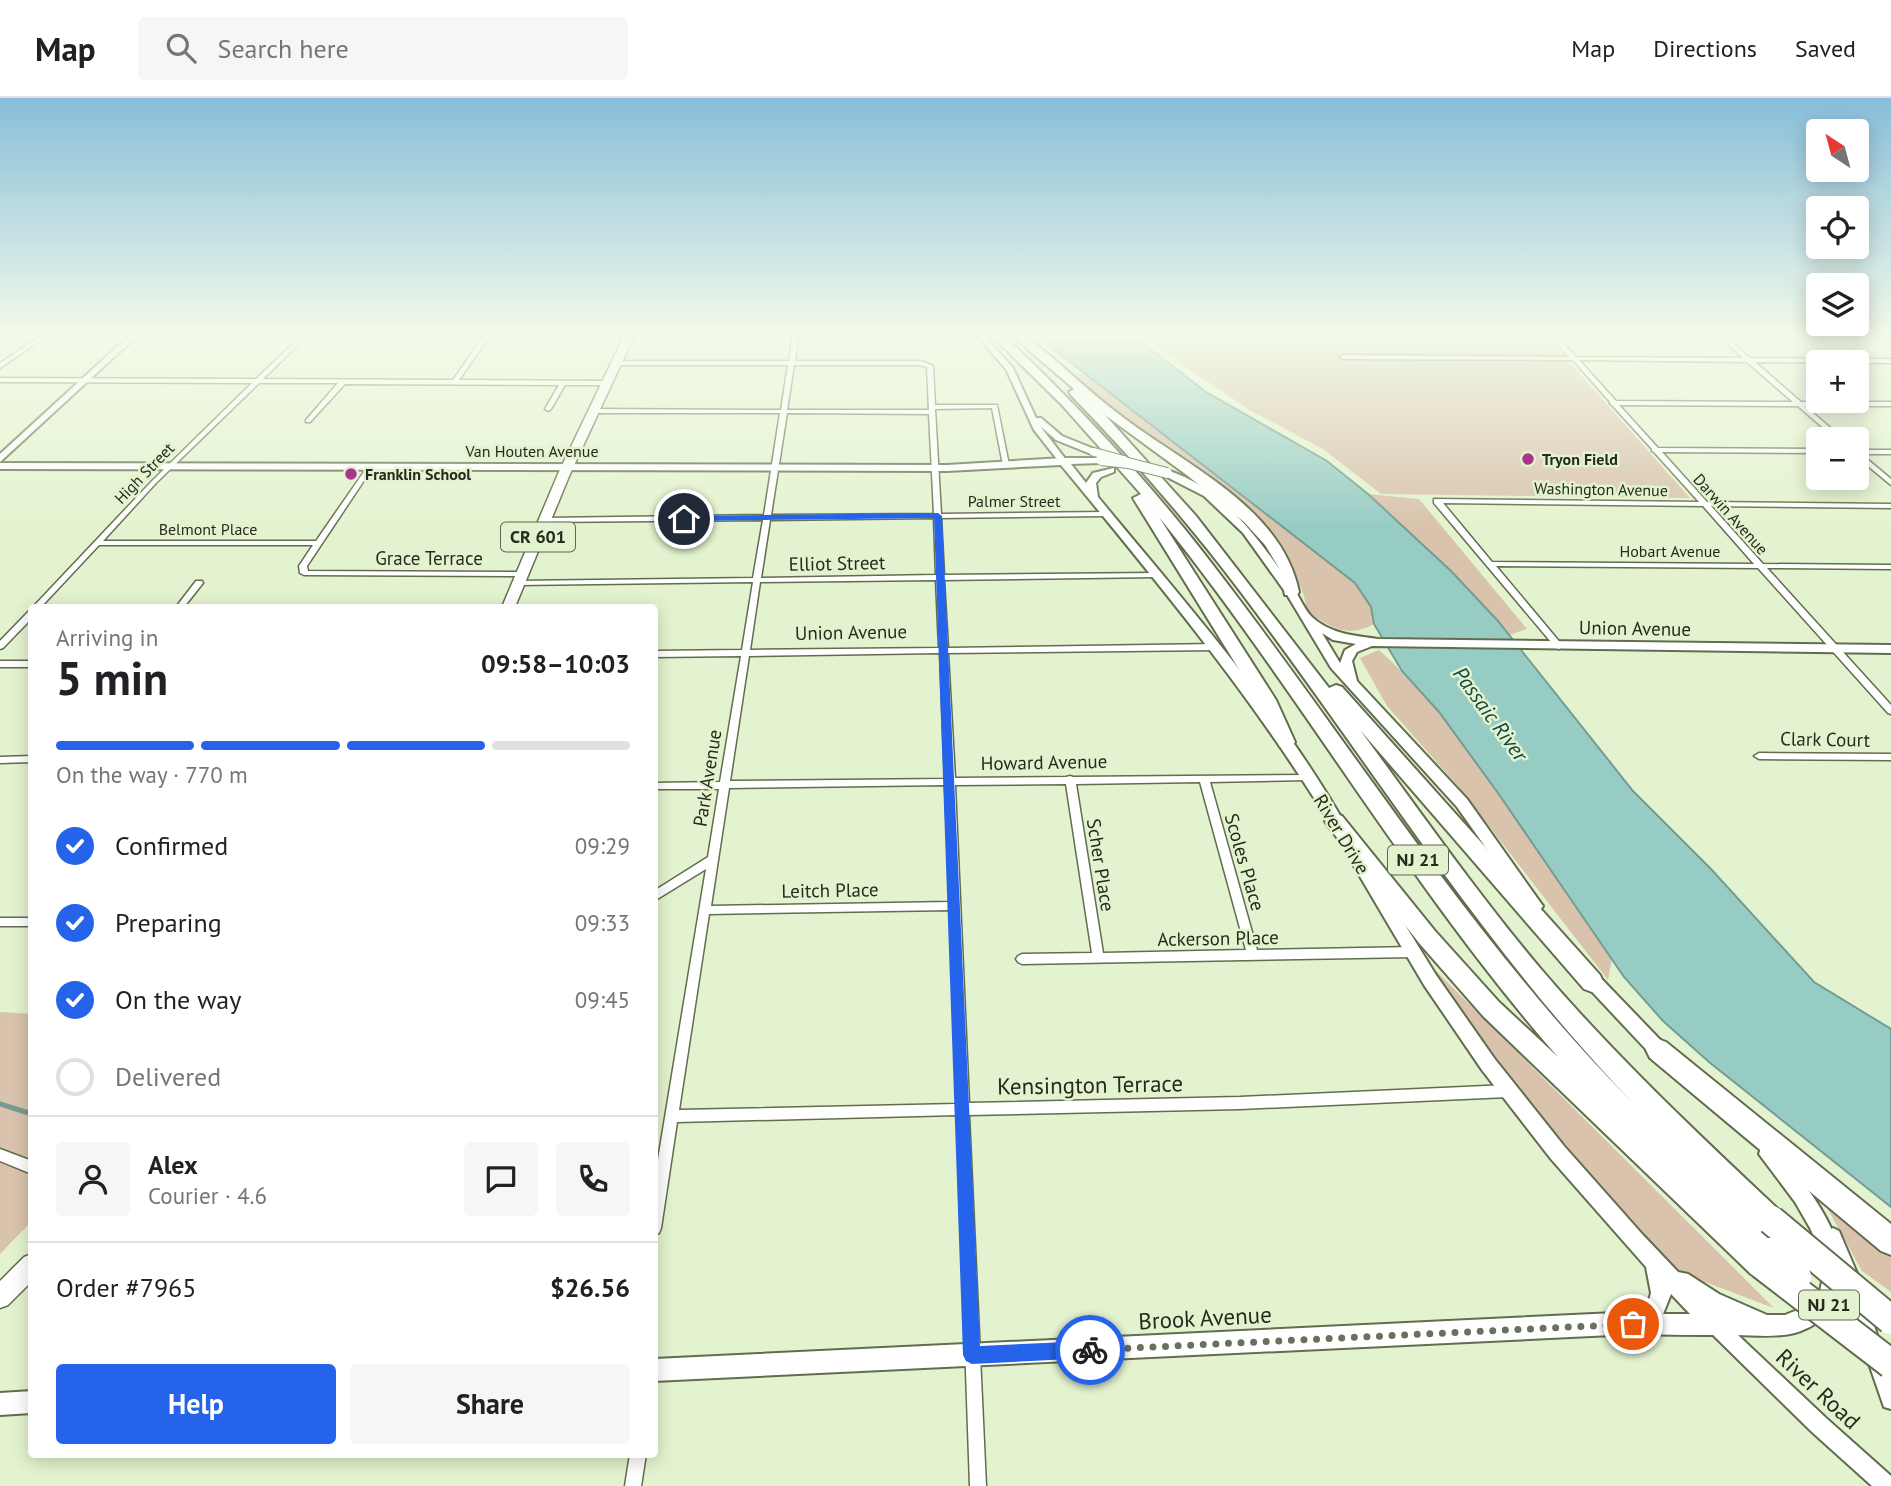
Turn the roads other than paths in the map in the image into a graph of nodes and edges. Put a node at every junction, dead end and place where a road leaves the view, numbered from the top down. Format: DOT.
graph roads {
  1 [pos="65,399"];
  2 [pos="240,399"];
  3 [pos="328,399"];
  4 [pos="554,399"];
  5 [pos="600,399"];
  6 [pos="787,399"];
  7 [pos="932,399"];
  8 [pos="1024,399"];
  9 [pos="1054,399"];
  10 [pos="1082,399"];
  11 [pos="1093,399"];
  12 [pos="1609,399"];
  13 [pos="1793,399"];
  14 [pos="1612,402"];
  15 [pos="1798,403"];
  16 [pos="1891,404"];
  17 [pos="548,409"];
  18 [pos="933,409"];
  19 [pos="594,411"];
  20 [pos="785,411"];
  21 [pos="1030,411"];
  22 [pos="308,421"];
  23 [pos="1826,427"];
  24 [pos="1099,450"];
  25 [pos="1654,450"];
  26 [pos="1806,451"];
  27 [pos="1891,452"];
  28 [pos="1869,453"];
  29 [pos="0,459"];
  30 [pos="1063,461"];
  31 [pos="1869,464"];
  32 [pos="1006,465"];
  33 [pos="0,466"];
  34 [pos="170,466"];
  35 [pos="370,467"];
  36 [pos="567,467"];
  37 [pos="776,468"];
  38 [pos="936,468"];
  39 [pos="1167,473"];
  40 [pos="1891,483"];
  41 [pos="1093,498"];
  42 [pos="1703,505"];
  43 [pos="1891,506"];
  44 [pos="1106,514"];
  45 [pos="938,516"];
  46 [pos="768,517"];
  47 [pos="545,520"];
  48 [pos="97,543"];
  49 [pos="318,543"];
  50 [pos="1492,564"];
  51 [pos="1759,566"];
  52 [pos="1891,567"];
  53 [pos="1156,575"];
  54 [pos="941,578"];
  55 [pos="520,579"];
  56 [pos="758,580"];
  57 [pos="199,583"];
  58 [pos="1291,592"];
  59 [pos="40,604"];
  60 [pos="182,604"];
  61 [pos="509,604"];
  62 [pos="1264,613"];
  63 [pos="28,617"];
  64 [pos="1303,617"];
  65 [pos="1379,643"];
  66 [pos="0,646"];
  67 [pos="1559,646"];
  68 [pos="1216,647"];
  69 [pos="1833,649"];
  70 [pos="1891,649"];
  71 [pos="944,650"];
  72 [pos="746,653"];
  73 [pos="658,654"];
  74 [pos="0,664"];
  75 [pos="28,664"];
  76 [pos="1374,709"];
  77 [pos="1891,711"];
  78 [pos="1286,742"];
  79 [pos="1759,756"];
  80 [pos="1891,757"];
  81 [pos="28,759"];
  82 [pos="0,760"];
  83 [pos="1308,777"];
  84 [pos="1204,778"];
  85 [pos="1070,779"];
  86 [pos="950,781"];
  87 [pos="725,784"];
  88 [pos="658,786"];
  89 [pos="1335,821"];
  90 [pos="713,859"];
  91 [pos="658,894"];
  92 [pos="955,906"];
  93 [pos="705,910"];
  94 [pos="0,922"];
  95 [pos="28,922"];
  96 [pos="1413,951"];
  97 [pos="1253,955"];
  98 [pos="1098,958"];
  99 [pos="1022,959"];
  100 [pos="1592,982"];
  101 [pos="1658,1050"];
  102 [pos="1508,1091"];
  103 [pos="962,1109"];
  104 [pos="672,1116"];
  105 [pos="0,1155"];
  106 [pos="28,1166"];
  107 [pos="1790,1177"];
  108 [pos="658,1203"];
  109 [pos="1891,1241"];
  110 [pos="1645,1252"];
  111 [pos="1765,1258"];
  112 [pos="28,1269"];
  113 [pos="0,1297"];
  114 [pos="1891,1320"];
  115 [pos="1633,1324"];
  116 [pos="1785,1325"];
  117 [pos="1716,1326"];
  118 [pos="972,1355"];
  119 [pos="1891,1357"];
  120 [pos="1891,1364"];
  121 [pos="658,1370"];
  122 [pos="1891,1400"];
  123 [pos="28,1402"];
  124 [pos="0,1404"];
  125 [pos="637,1458"];
  126 [pos="1880,1484"];
  127 [pos="633,1486"];
  128 [pos="978,1486"];
  1 -- 29 [label="street"];
  2 -- 34 [label="street, High Street"];
  3 -- 22 [label="street"];
  4 -- 17 [label="street"];
  5 -- 19 [label="main road, CR 601"];
  6 -- 20 [label="street, Park Avenue"];
  7 -- 18 [label="street"];
  8 -- 21 [label="street, River Drive"];
  9 -- 24 [label="highway, NJ 21"];
  10 -- 62 [label="highway, NJ 21"];
  11 -- 58 [label="highway"];
  12 -- 14 [label="street, Darwin Avenue"];
  13 -- 15 [label="street"];
  14 -- 15 [label="street"];
  14 -- 25 [label="street, Darwin Avenue"];
  15 -- 16 [label="street"];
  15 -- 23 [label="street"];
  18 -- 20 [label="street"];
  18 -- 32 [label="street"];
  18 -- 38 [label="street"];
  19 -- 20 [label="street"];
  19 -- 36 [label="main road, CR 601"];
  20 -- 37 [label="street, Park Avenue"];
  21 -- 24 [label="street"];
  21 -- 30 [label="street, River Drive"];
  24 -- 30 [label="main road, Van Houten Avenue"];
  24 -- 39 [label="main road, Van Houten Avenue, bridge"];
  24 -- 78 [label="highway"];
  24 -- 111 [label="highway, NJ 21"];
  25 -- 26 [label="street"];
  25 -- 42 [label="street, Darwin Avenue"];
  27 -- 28 [label="street"];
  30 -- 32 [label="main road, Van Houten Avenue"];
  30 -- 41 [label="main road, River Drive"];
  31 -- 40 [label="street"];
  32 -- 38 [label="main road, Van Houten Avenue"];
  33 -- 34 [label="main road, Van Houten Avenue"];
  34 -- 35 [label="main road, Van Houten Avenue"];
  34 -- 48 [label="street, High Street"];
  35 -- 36 [label="main road, Van Houten Avenue"];
  35 -- 49 [label="street"];
  36 -- 37 [label="main road, Van Houten Avenue"];
  36 -- 47 [label="main road, CR 601"];
  37 -- 38 [label="main road, Van Houten Avenue"];
  37 -- 46 [label="street, Park Avenue"];
  38 -- 45 [label="street"];
  39 -- 41 [label="main road, bridge"];
  39 -- 58 [label="main road"];
  41 -- 44 [label="main road, River Drive"];
  42 -- 43 [label="street, Washington Avenue"];
  42 -- 50 [label="street, Washington Avenue"];
  42 -- 51 [label="street, Darwin Avenue"];
  44 -- 45 [label="street, Palmer Street"];
  44 -- 53 [label="main road, River Drive"];
  45 -- 46 [label="street, Palmer Street"];
  45 -- 54 [label="street"];
  46 -- 47 [label="street, Palmer Street"];
  46 -- 56 [label="street, Park Avenue"];
  47 -- 55 [label="main road, CR 601"];
  48 -- 49 [label="street, Belmont Place"];
  48 -- 59 [label="street, High Street"];
  49 -- 55 [label="street, Grace Terrace"];
  50 -- 51 [label="street, Hobart Avenue"];
  50 -- 67 [label="street"];
  51 -- 52 [label="street, Hobart Avenue"];
  51 -- 69 [label="street, Darwin Avenue"];
  53 -- 54 [label="street, Elliot Street"];
  53 -- 68 [label="main road, River Drive"];
  54 -- 56 [label="street, Elliot Street"];
  54 -- 71 [label="street"];
  55 -- 56 [label="street, Elliot Street"];
  55 -- 61 [label="main road, CR 601"];
  56 -- 72 [label="street, Park Avenue"];
  57 -- 60 [label="street"];
  58 -- 64 [label="main road"];
  62 -- 100 [label="highway"];
  62 -- 114 [label="highway, NJ 21, bridge"];
  63 -- 66 [label="street"];
  64 -- 65 [label="main road"];
  64 -- 76 [label="main road"];
  65 -- 67 [label="main road, Union Avenue"];
  65 -- 76 [label="main road"];
  67 -- 69 [label="main road, Union Avenue"];
  68 -- 71 [label="street, Union Avenue"];
  68 -- 78 [label="main road, River Drive"];
  69 -- 70 [label="main road, Union Avenue"];
  69 -- 77 [label="street, Darwin Avenue"];
  71 -- 72 [label="street, Union Avenue"];
  71 -- 86 [label="street"];
  72 -- 73 [label="street, Union Avenue"];
  72 -- 87 [label="street, Park Avenue"];
  74 -- 75 [label="street"];
  76 -- 100 [label="main road"];
  78 -- 83 [label="main road, River Drive"];
  79 -- 80 [label="street, Clark Court"];
  81 -- 82 [label="street"];
  83 -- 84 [label="street, Howard Avenue"];
  83 -- 89 [label="main road, River Drive"];
  84 -- 85 [label="street, Howard Avenue"];
  84 -- 97 [label="street, Scoles Place"];
  85 -- 86 [label="street, Howard Avenue"];
  85 -- 98 [label="street, Scher Place"];
  86 -- 87 [label="street, Howard Avenue"];
  86 -- 92 [label="street"];
  87 -- 88 [label="street, Howard Avenue"];
  87 -- 90 [label="street, Park Avenue"];
  89 -- 96 [label="main road, River Drive"];
  89 -- 111 [label="highway"];
  90 -- 91 [label="street"];
  90 -- 93 [label="street, Park Avenue"];
  92 -- 93 [label="street, Leitch Place"];
  92 -- 103 [label="street"];
  93 -- 104 [label="street, Park Avenue"];
  94 -- 95 [label="street"];
  96 -- 97 [label="street, Ackerson Place"];
  96 -- 102 [label="main road, River Drive"];
  97 -- 98 [label="street, Ackerson Place"];
  98 -- 99 [label="street, Ackerson Place"];
  100 -- 101 [label="main road"];
  101 -- 107 [label="main road"];
  101 -- 109 [label="highway"];
  102 -- 103 [label="street, Kensington Terrace"];
  102 -- 110 [label="main road, River Drive"];
  103 -- 104 [label="street, Kensington Terrace"];
  103 -- 118 [label="street"];
  104 -- 108 [label="street, Park Avenue"];
  105 -- 106 [label="street"];
  107 -- 116 [label="main road"];
  107 -- 122 [label="street"];
  110 -- 115 [label="main road"];
  110 -- 116 [label="main road"];
  110 -- 117 [label="main road, River Drive"];
  111 -- 119 [label="highway, NJ 21, bridge"];
  111 -- 120 [label="highway, bridge"];
  112 -- 113 [label="main road"];
  115 -- 117 [label="main road, Brook Avenue"];
  115 -- 118 [label="main road, Brook Avenue"];
  116 -- 117 [label="main road, Brook Avenue"];
  117 -- 126 [label="street, River Road"];
  118 -- 121 [label="main road, Brook Avenue"];
  118 -- 128 [label="street"];
  123 -- 124 [label="main road"];
  125 -- 127 [label="street"];
}
